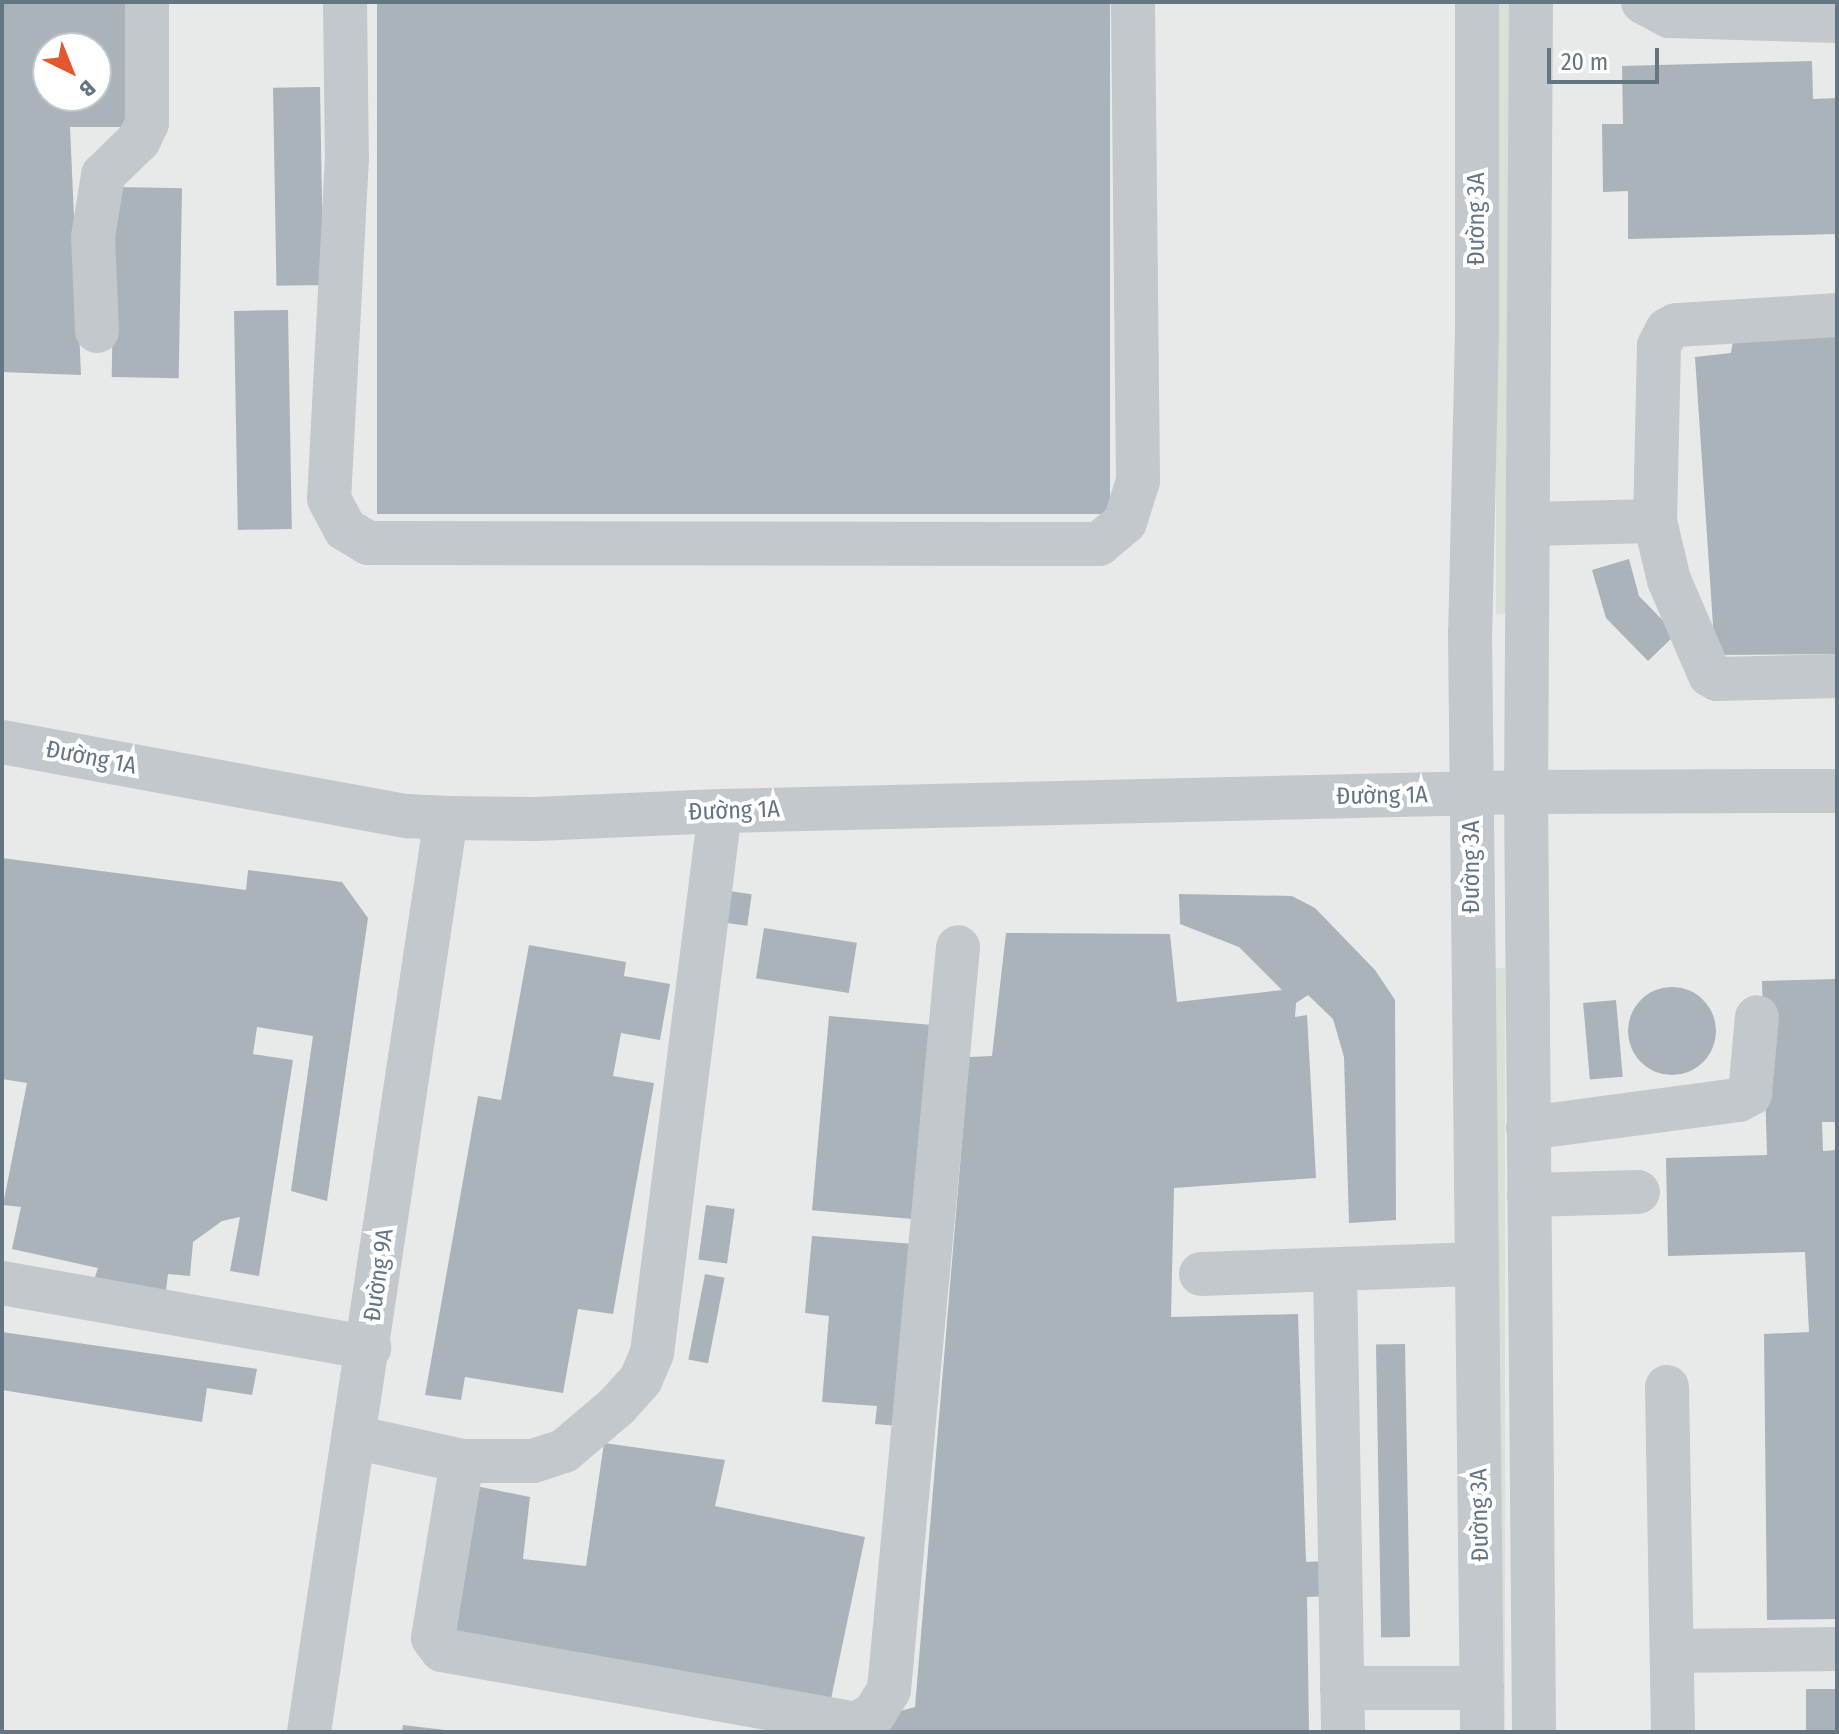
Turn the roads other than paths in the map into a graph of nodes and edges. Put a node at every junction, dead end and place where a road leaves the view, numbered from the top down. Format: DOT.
graph roads {
  1 [pos="147,2"];
  2 [pos="345,2"];
  3 [pos="1133,2"];
  4 [pos="1477,2"];
  5 [pos="1531,2"];
  6 [pos="1643,2"];
  7 [pos="1837,21"];
  8 [pos="1837,315"];
  9 [pos="97,331"];
  10 [pos="1655,521"];
  11 [pos="1529,524"];
  12 [pos="1837,676"];
  13 [pos="2,742"];
  14 [pos="1837,791"];
  15 [pos="1526,792"];
  16 [pos="1472,794"];
  17 [pos="720,811"];
  18 [pos="446,818"];
  19 [pos="958,947"];
  20 [pos="1757,1017"];
  21 [pos="1528,1128"];
  22 [pos="1638,1192"];
  23 [pos="1529,1195"];
  24 [pos="1477,1264"];
  25 [pos="1335,1270"];
  26 [pos="1201,1274"];
  27 [pos="2,1283"];
  28 [pos="369,1348"];
  29 [pos="1667,1387"];
  30 [pos="354,1437"];
  31 [pos="462,1461"];
  32 [pos="1837,1649"];
  33 [pos="1672,1651"];
  34 [pos="1342,1688"];
  35 [pos="1482,1688"];
  36 [pos="309,1732"];
  37 [pos="1343,1732"];
  38 [pos="1482,1732"];
  39 [pos="1534,1732"];
  40 [pos="1673,1732"];
  1 -- 9 [label="street"];
  2 -- 3 [label="street"];
  4 -- 16 [label="street, Đường 3A"];
  5 -- 11 [label="street"];
  6 -- 7 [label="street"];
  8 -- 10 [label="street"];
  10 -- 11 [label="street"];
  10 -- 12 [label="street"];
  11 -- 15 [label="street"];
  13 -- 18 [label="street, Đường 1A"];
  14 -- 15 [label="street"];
  15 -- 16 [label="street, Đường 1A"];
  15 -- 21 [label="street"];
  16 -- 17 [label="street, Đường 1A"];
  16 -- 24 [label="street, Đường 3A"];
  17 -- 18 [label="street, Đường 1A"];
  17 -- 31 [label="street"];
  18 -- 28 [label="street, Đường 9A"];
  19 -- 31 [label="street"];
  20 -- 21 [label="street"];
  21 -- 23 [label="street"];
  22 -- 23 [label="street"];
  23 -- 39 [label="street"];
  24 -- 25 [label="street"];
  24 -- 35 [label="street, Đường 3A"];
  25 -- 26 [label="street"];
  25 -- 34 [label="street"];
  27 -- 28 [label="street"];
  28 -- 30 [label="street, Đường 9A"];
  29 -- 33 [label="street"];
  30 -- 31 [label="street"];
  30 -- 36 [label="street, Đường 9A"];
  32 -- 33 [label="street"];
  33 -- 40 [label="street"];
  34 -- 35 [label="street"];
  34 -- 37 [label="street"];
  35 -- 38 [label="street, Đường 3A"];
}
